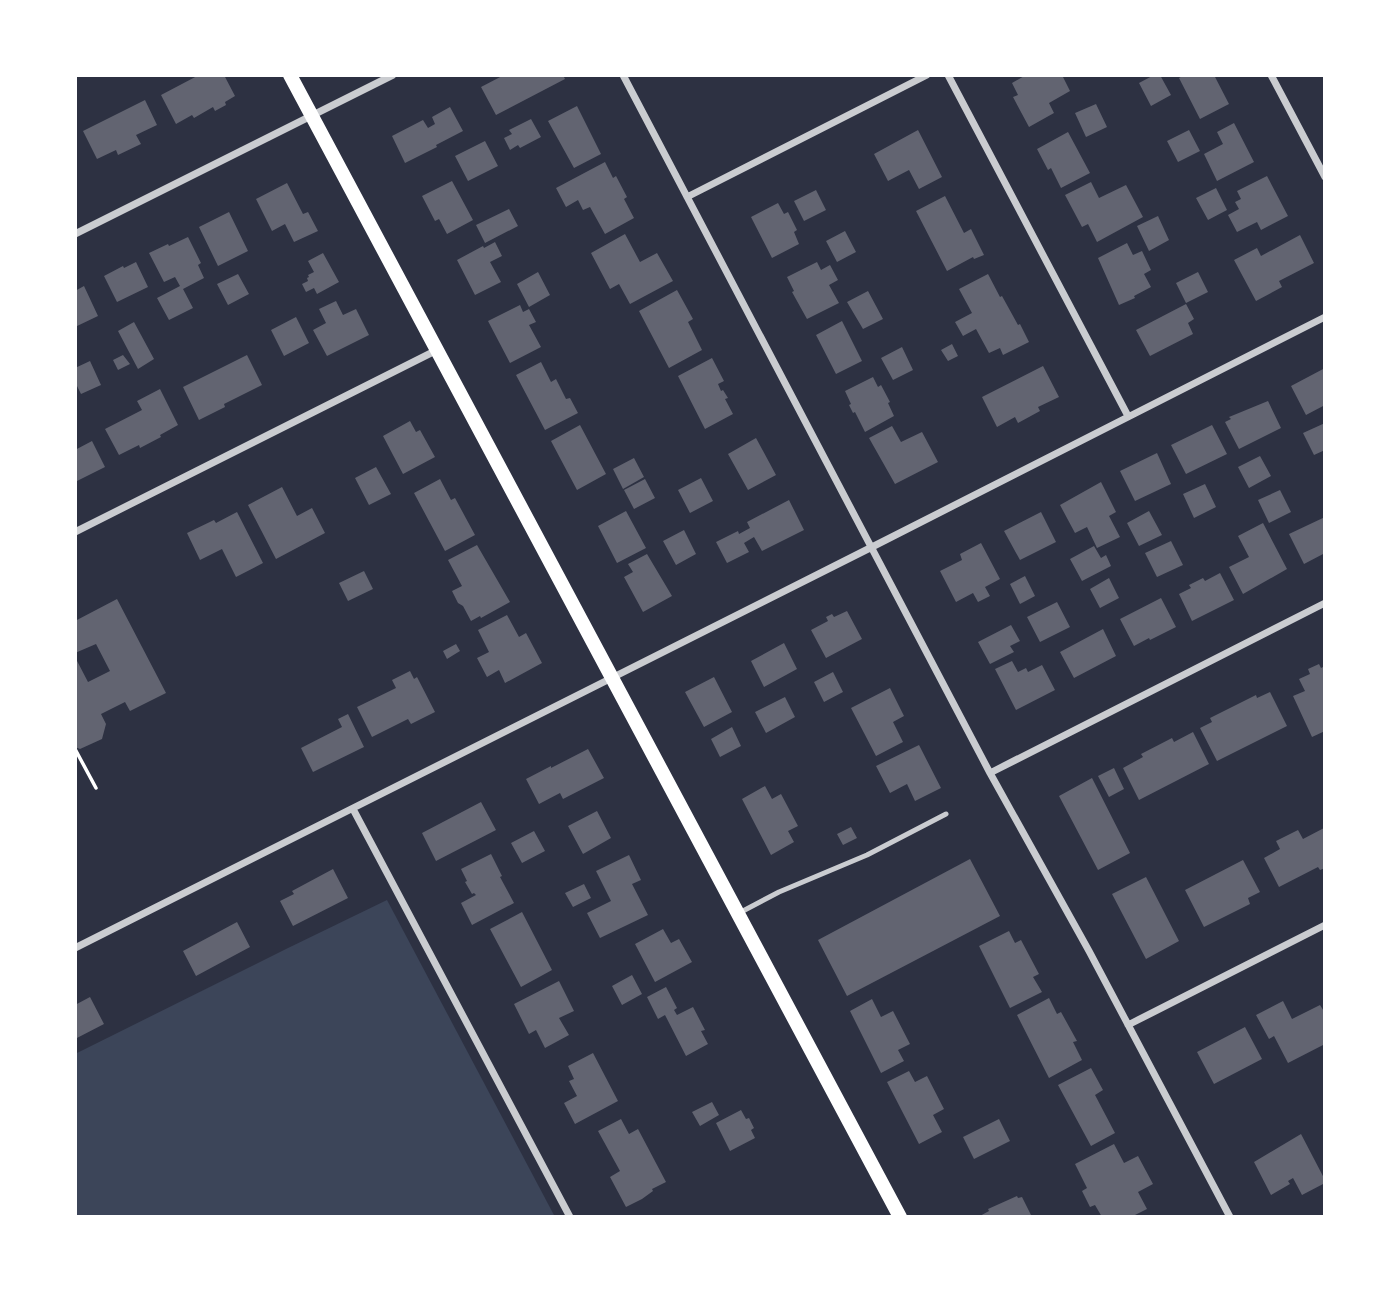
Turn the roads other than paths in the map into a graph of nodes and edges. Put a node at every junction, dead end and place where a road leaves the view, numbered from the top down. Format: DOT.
graph roads {
  1 [pos="290,75"];
  2 [pos="393,75"];
  3 [pos="623,75"];
  4 [pos="927,75"];
  5 [pos="948,75"];
  6 [pos="1271,75"];
  7 [pos="312,116"];
  8 [pos="1325,177"];
  9 [pos="687,197"];
  10 [pos="75,234"];
  11 [pos="1325,317"];
  12 [pos="437,350"];
  13 [pos="1128,416"];
  14 [pos="75,532"];
  15 [pos="872,547"];
  16 [pos="1325,603"];
  17 [pos="612,678"];
  18 [pos="990,773"];
  19 [pos="353,809"];
  20 [pos="946,814"];
  21 [pos="738,914"];
  22 [pos="1325,925"];
  23 [pos="75,948"];
  24 [pos="1128,1025"];
  25 [pos="570,1217"];
  26 [pos="900,1217"];
  27 [pos="1230,1217"];
  1 -- 7 [label="main road"];
  2 -- 7 [label="street"];
  3 -- 9 [label="street"];
  4 -- 9 [label="street"];
  5 -- 13 [label="street"];
  6 -- 8 [label="street"];
  7 -- 10 [label="street"];
  7 -- 12 [label="main road"];
  9 -- 15 [label="street"];
  11 -- 13 [label="street"];
  12 -- 14 [label="street"];
  12 -- 17 [label="main road"];
  13 -- 15 [label="street"];
  15 -- 17 [label="street"];
  15 -- 18 [label="street"];
  16 -- 18 [label="street"];
  17 -- 19 [label="street"];
  17 -- 21 [label="main road"];
  18 -- 24 [label="street"];
  19 -- 23 [label="street"];
  19 -- 25 [label="street"];
  20 -- 21 [label="lane"];
  21 -- 26 [label="main road"];
  22 -- 24 [label="street"];
  24 -- 27 [label="street"];
}
